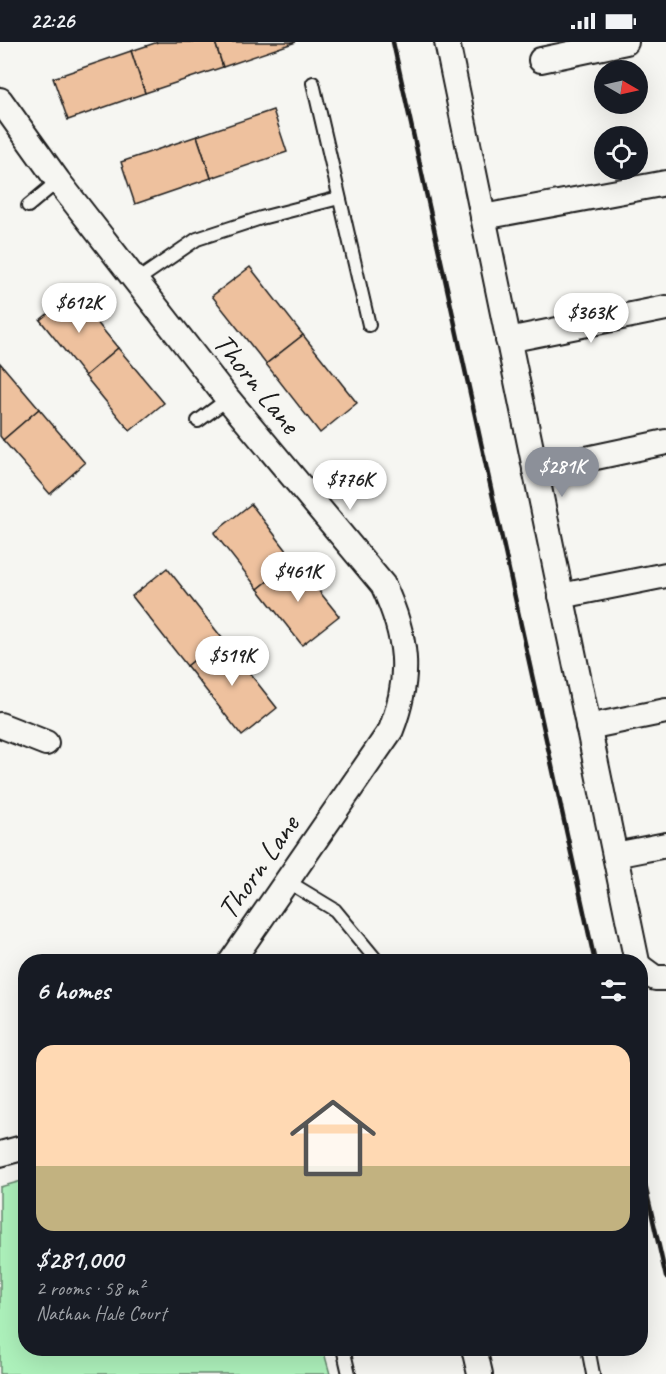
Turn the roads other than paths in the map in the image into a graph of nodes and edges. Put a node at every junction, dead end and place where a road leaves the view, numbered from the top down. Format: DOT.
graph roads {
  1 [pos="447,42"];
  2 [pos="626,42"];
  3 [pos="541,60"];
  4 [pos="313,83"];
  5 [pos="0,100"];
  6 [pos="58,181"];
  7 [pos="666,183"];
  8 [pos="339,198"];
  9 [pos="28,206"];
  10 [pos="483,217"];
  11 [pos="136,281"];
  12 [pos="666,308"];
  13 [pos="369,325"];
  14 [pos="508,340"];
  15 [pos="228,399"];
  16 [pos="198,421"];
  17 [pos="666,442"];
  18 [pos="535,470"];
  19 [pos="666,575"];
  20 [pos="561,596"];
  21 [pos="666,711"];
  22 [pos="0,724"];
  23 [pos="588,727"];
  24 [pos="46,743"];
  25 [pos="666,845"];
  26 [pos="615,855"];
  27 [pos="287,881"];
  28 [pos="237,954"];
  29 [pos="371,954"];
  30 [pos="635,954"];
  31 [pos="648,972"];
  32 [pos="666,978"];
  33 [pos="18,1149"];
  34 [pos="0,1154"];
  35 [pos="345,1356"];
  36 [pos="476,1356"];
  37 [pos="590,1356"];
  38 [pos="349,1374"];
  39 [pos="480,1374"];
  40 [pos="593,1374"];
  1 -- 10 [label="street"];
  2 -- 3 [label="street"];
  4 -- 8 [label="lane"];
  5 -- 6 [label="street, Thorn Lane"];
  6 -- 9 [label="lane"];
  6 -- 11 [label="street, Thorn Lane"];
  7 -- 10 [label="street"];
  8 -- 11 [label="lane"];
  8 -- 13 [label="lane"];
  10 -- 14 [label="street"];
  11 -- 15 [label="street, Thorn Lane"];
  12 -- 14 [label="street"];
  14 -- 18 [label="street"];
  15 -- 16 [label="lane"];
  15 -- 27 [label="street, Thorn Lane"];
  17 -- 18 [label="street"];
  18 -- 20 [label="street"];
  19 -- 20 [label="street"];
  20 -- 23 [label="street"];
  21 -- 23 [label="street"];
  22 -- 24 [label="street"];
  23 -- 26 [label="street"];
  25 -- 26 [label="street"];
  26 -- 30 [label="street"];
  27 -- 28 [label="street, Thorn Lane"];
  27 -- 29 [label="lane"];
  31 -- 32 [label="street"];
  33 -- 34 [label="street"];
  35 -- 38 [label="lane"];
  36 -- 39 [label="street"];
  37 -- 40 [label="lane"];
}
